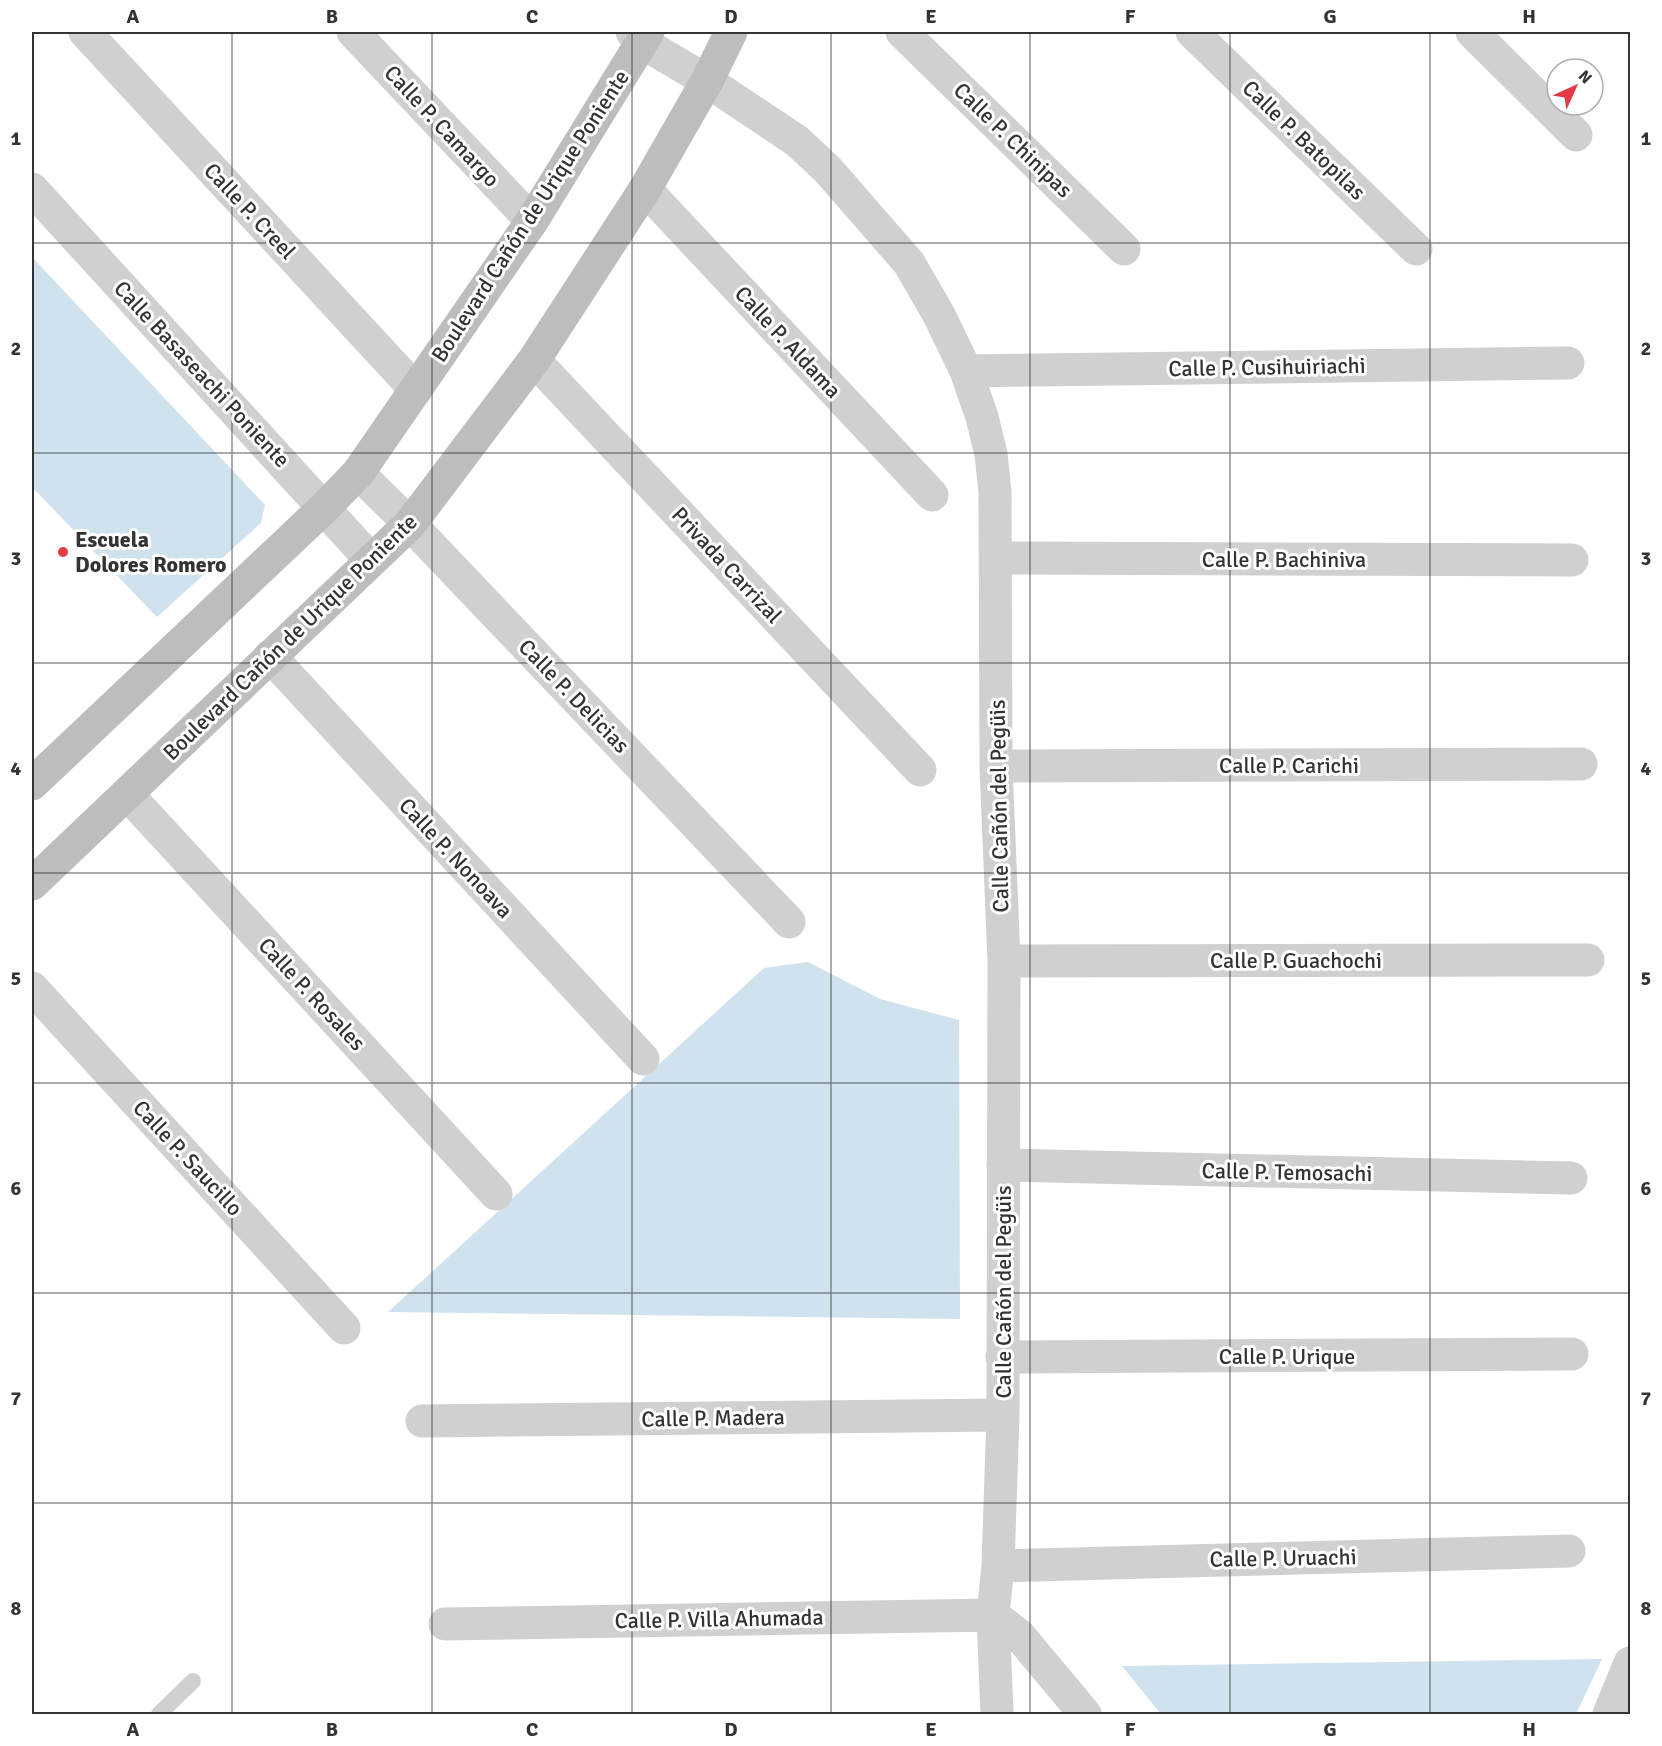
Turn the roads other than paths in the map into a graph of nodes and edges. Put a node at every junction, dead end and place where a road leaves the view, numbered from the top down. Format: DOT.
graph roads {
  1 [pos="85,32"];
  2 [pos="353,32"];
  3 [pos="731,32"];
  4 [pos="902,32"];
  5 [pos="1192,32"];
  6 [pos="1472,32"];
  7 [pos="641,35"];
  8 [pos="707,81"];
  9 [pos="1576,135"];
  10 [pos="32,189"];
  11 [pos="645,189"];
  12 [pos="532,221"];
  13 [pos="1124,249"];
  14 [pos="1416,249"];
  15 [pos="534,360"];
  16 [pos="1568,363"];
  17 [pos="966,371"];
  18 [pos="416,390"];
  19 [pos="358,472"];
  20 [pos="932,495"];
  21 [pos="324,508"];
  22 [pos="410,524"];
  23 [pos="996,558"];
  24 [pos="371,560"];
  25 [pos="1572,560"];
  26 [pos="270,656"];
  27 [pos="1581,764"];
  28 [pos="996,766"];
  29 [pos="920,770"];
  30 [pos="32,784"];
  31 [pos="127,794"];
  32 [pos="32,884"];
  33 [pos="789,922"];
  34 [pos="1588,960"];
  35 [pos="1004,961"];
  36 [pos="32,988"];
  37 [pos="642,1059"];
  38 [pos="1004,1165"];
  39 [pos="1571,1178"];
  40 [pos="496,1194"];
  41 [pos="344,1328"];
  42 [pos="1572,1354"];
  43 [pos="1002,1357"];
  44 [pos="1003,1415"];
  45 [pos="422,1421"];
  46 [pos="1569,1551"];
  47 [pos="998,1566"];
  48 [pos="993,1615"];
  49 [pos="445,1624"];
  50 [pos="1630,1663"];
  51 [pos="193,1681"];
  52 [pos="159,1714"];
  53 [pos="997,1714"];
  54 [pos="1085,1714"];
  55 [pos="1609,1714"];
  1 -- 18 [label="street, Calle P. Creel"];
  2 -- 12 [label="street, Calle P. Camargo"];
  3 -- 8 [label="main road, Boulevard Cañón de Urique Poniente"];
  4 -- 13 [label="street, Calle P. Chinipas"];
  5 -- 14 [label="street, Calle P. Batopilas"];
  6 -- 9 [label="street"];
  7 -- 8 [label="street, Calle Cañón del Pegüis"];
  7 -- 12 [label="main road, Boulevard Cañón de Urique Poniente"];
  8 -- 11 [label="main road, Boulevard Cañón de Urique Poniente"];
  8 -- 17 [label="street, Calle Cañón del Pegüis"];
  10 -- 21 [label="street, Calle Basaseachi Poniente"];
  11 -- 15 [label="main road, Boulevard Cañón de Urique Poniente"];
  11 -- 20 [label="street, Calle P. Aldama"];
  12 -- 18 [label="main road, Boulevard Cañón de Urique Poniente"];
  15 -- 22 [label="main road, Boulevard Cañón de Urique Poniente"];
  15 -- 29 [label="street, Privada Carrizal"];
  16 -- 17 [label="street, Calle P. Cusihuiriachi"];
  17 -- 23 [label="street, Calle Cañón del Pegüis"];
  18 -- 19 [label="main road, Boulevard Cañón de Urique Poniente"];
  19 -- 21 [label="main road, Boulevard Cañón de Urique Poniente"];
  19 -- 22 [label="street, Calle P. Delicias"];
  21 -- 24 [label="street, Calle Basaseachi Poniente"];
  21 -- 30 [label="main road, Boulevard Cañón de Urique Poniente"];
  22 -- 24 [label="main road, Boulevard Cañón de Urique Poniente"];
  22 -- 33 [label="street, Calle P. Delicias"];
  23 -- 25 [label="street, Calle P. Bachiniva"];
  23 -- 28 [label="street, Calle Cañón del Pegüis"];
  24 -- 26 [label="main road, Boulevard Cañón de Urique Poniente"];
  26 -- 31 [label="main road, Boulevard Cañón de Urique Poniente"];
  26 -- 37 [label="street, Calle P. Nonoava"];
  27 -- 28 [label="street, Calle P. Carichi"];
  28 -- 35 [label="street, Calle Cañón del Pegüis"];
  31 -- 32 [label="main road, Boulevard Cañón de Urique Poniente"];
  31 -- 40 [label="street, Calle P. Rosales"];
  34 -- 35 [label="street, Calle P. Guachochi"];
  35 -- 38 [label="street, Calle Cañón del Pegüis"];
  36 -- 41 [label="street, Calle P. Saucillo"];
  38 -- 39 [label="street, Calle P. Temosachi"];
  38 -- 43 [label="street, Calle Cañón del Pegüis"];
  42 -- 43 [label="street, Calle P. Urique"];
  43 -- 44 [label="street, Calle Cañón del Pegüis"];
  44 -- 45 [label="street, Calle P. Madera"];
  44 -- 47 [label="street, Calle Cañón del Pegüis"];
  46 -- 47 [label="street, Calle P. Uruachi"];
  47 -- 48 [label="street, Calle Cañón del Pegüis"];
  48 -- 49 [label="street, Calle P. Villa Ahumada"];
  48 -- 53 [label="street, Calle Cañón del Pegüis"];
  48 -- 54 [label="street"];
  50 -- 55 [label="street"];
  51 -- 52 [label="lane"];
}
